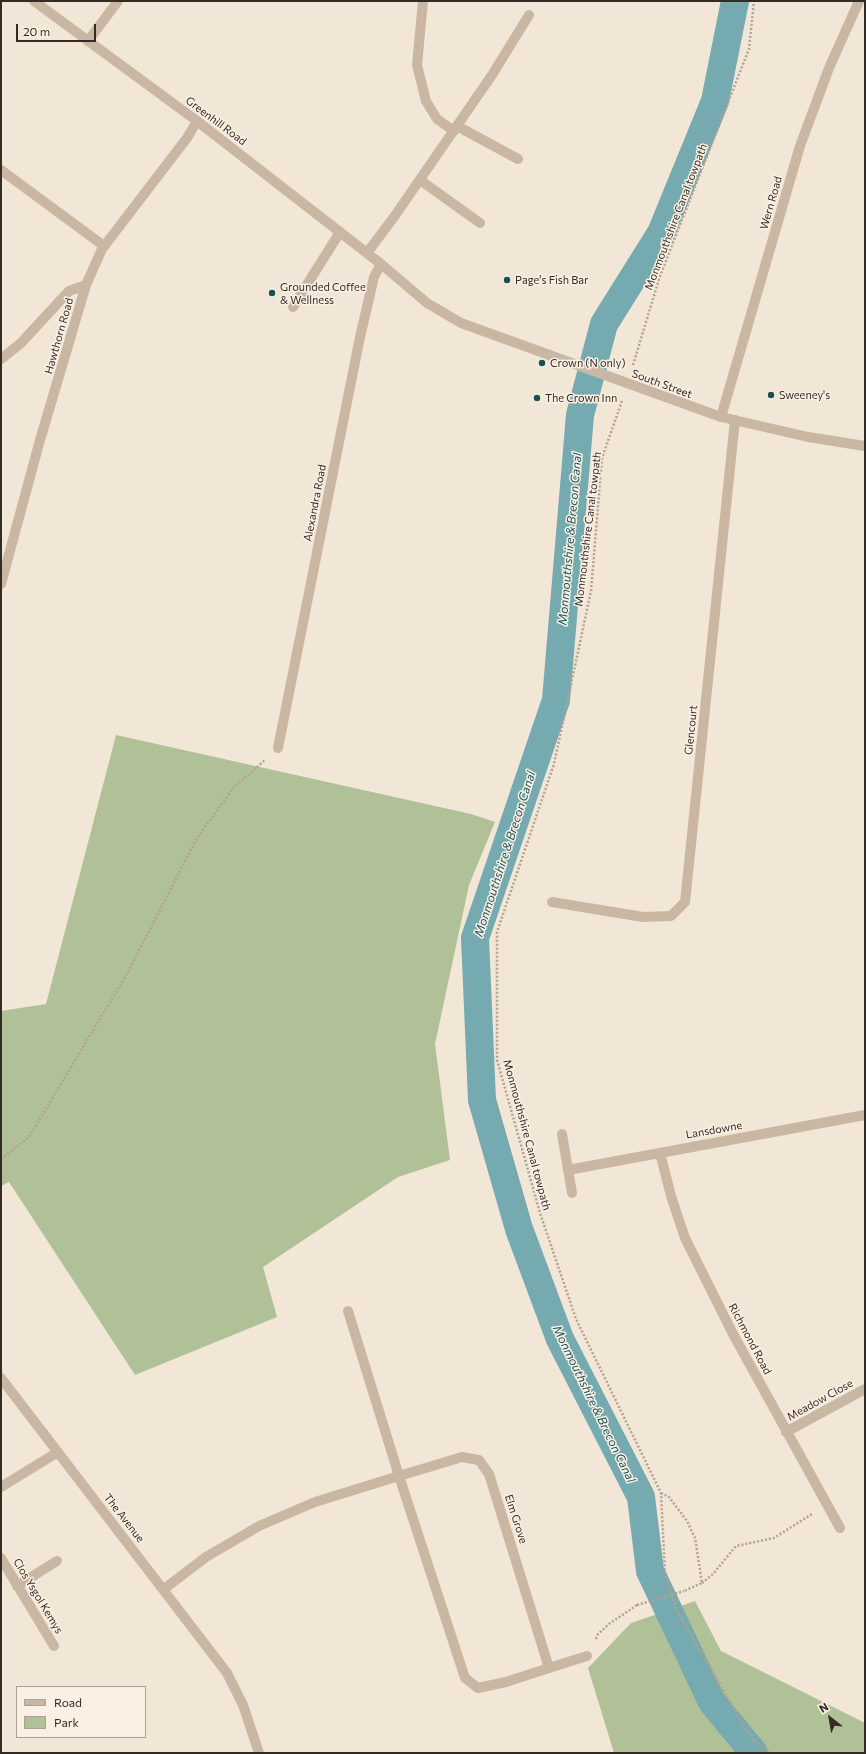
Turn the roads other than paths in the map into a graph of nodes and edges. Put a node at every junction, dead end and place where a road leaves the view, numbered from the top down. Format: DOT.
graph roads {
  1 [pos="34,1"];
  2 [pos="118,1"];
  3 [pos="423,1"];
  4 [pos="859,1"];
  5 [pos="529,15"];
  6 [pos="88,41"];
  7 [pos="197,121"];
  8 [pos="455,129"];
  9 [pos="518,159"];
  10 [pos="1,170"];
  11 [pos="420,180"];
  12 [pos="480,223"];
  13 [pos="340,232"];
  14 [pos="104,246"];
  15 [pos="367,253"];
  16 [pos="381,264"];
  17 [pos="86,285"];
  18 [pos="293,307"];
  19 [pos="1,360"];
  20 [pos="721,417"];
  21 [pos="735,420"];
  22 [pos="865,446"];
  23 [pos="1,584"];
  24 [pos="278,748"];
  25 [pos="552,902"];
  26 [pos="865,1115"];
  27 [pos="562,1134"];
  28 [pos="660,1152"];
  29 [pos="568,1170"];
  30 [pos="572,1193"];
  31 [pos="348,1311"];
  32 [pos="1,1378"];
  33 [pos="865,1388"];
  34 [pos="786,1432"];
  35 [pos="58,1452"];
  36 [pos="399,1476"];
  37 [pos="1,1487"];
  38 [pos="840,1528"];
  39 [pos="1,1558"];
  40 [pos="57,1561"];
  41 [pos="17,1586"];
  42 [pos="164,1589"];
  43 [pos="54,1646"];
  44 [pos="587,1656"];
  45 [pos="549,1668"];
  46 [pos="259,1753"];
  1 -- 6 [label="street, Greenhill Road"];
  2 -- 6 [label="street"];
  3 -- 8 [label="street"];
  4 -- 20 [label="street, Wern Road"];
  5 -- 8 [label="street"];
  6 -- 7 [label="street, Greenhill Road"];
  7 -- 13 [label="street, Greenhill Road"];
  7 -- 14 [label="street, Hawthorn Road"];
  8 -- 9 [label="street"];
  8 -- 11 [label="street"];
  10 -- 14 [label="street"];
  11 -- 12 [label="street"];
  11 -- 15 [label="street"];
  13 -- 15 [label="street, Greenhill Road"];
  13 -- 18 [label="street"];
  14 -- 17 [label="street, Hawthorn Road"];
  15 -- 16 [label="street, Greenhill Road"];
  16 -- 20 [label="street, South Street"];
  16 -- 24 [label="street, Alexandra Road"];
  17 -- 19 [label="street"];
  17 -- 23 [label="street, Hawthorn Road"];
  20 -- 21 [label="street, South Street"];
  21 -- 22 [label="street, South Street"];
  21 -- 25 [label="street, Glencourt"];
  26 -- 28 [label="street, Lansdowne"];
  27 -- 29 [label="street"];
  28 -- 29 [label="street, Lansdowne"];
  28 -- 34 [label="street, Richmond Road"];
  29 -- 30 [label="street"];
  31 -- 36 [label="street"];
  32 -- 35 [label="street, The Avenue"];
  33 -- 34 [label="street, Meadow Close"];
  34 -- 38 [label="street, Richmond Road"];
  35 -- 37 [label="street"];
  35 -- 42 [label="street, The Avenue"];
  36 -- 42 [label="street, Elm Grove"];
  36 -- 45 [label="street"];
  36 -- 45 [label="street, Elm Grove"];
  39 -- 41 [label="street, Clos Ysgol Kemys"];
  40 -- 41 [label="street"];
  41 -- 43 [label="street, Clos Ysgol Kemys"];
  42 -- 46 [label="street, The Avenue"];
  44 -- 45 [label="street"];
}
